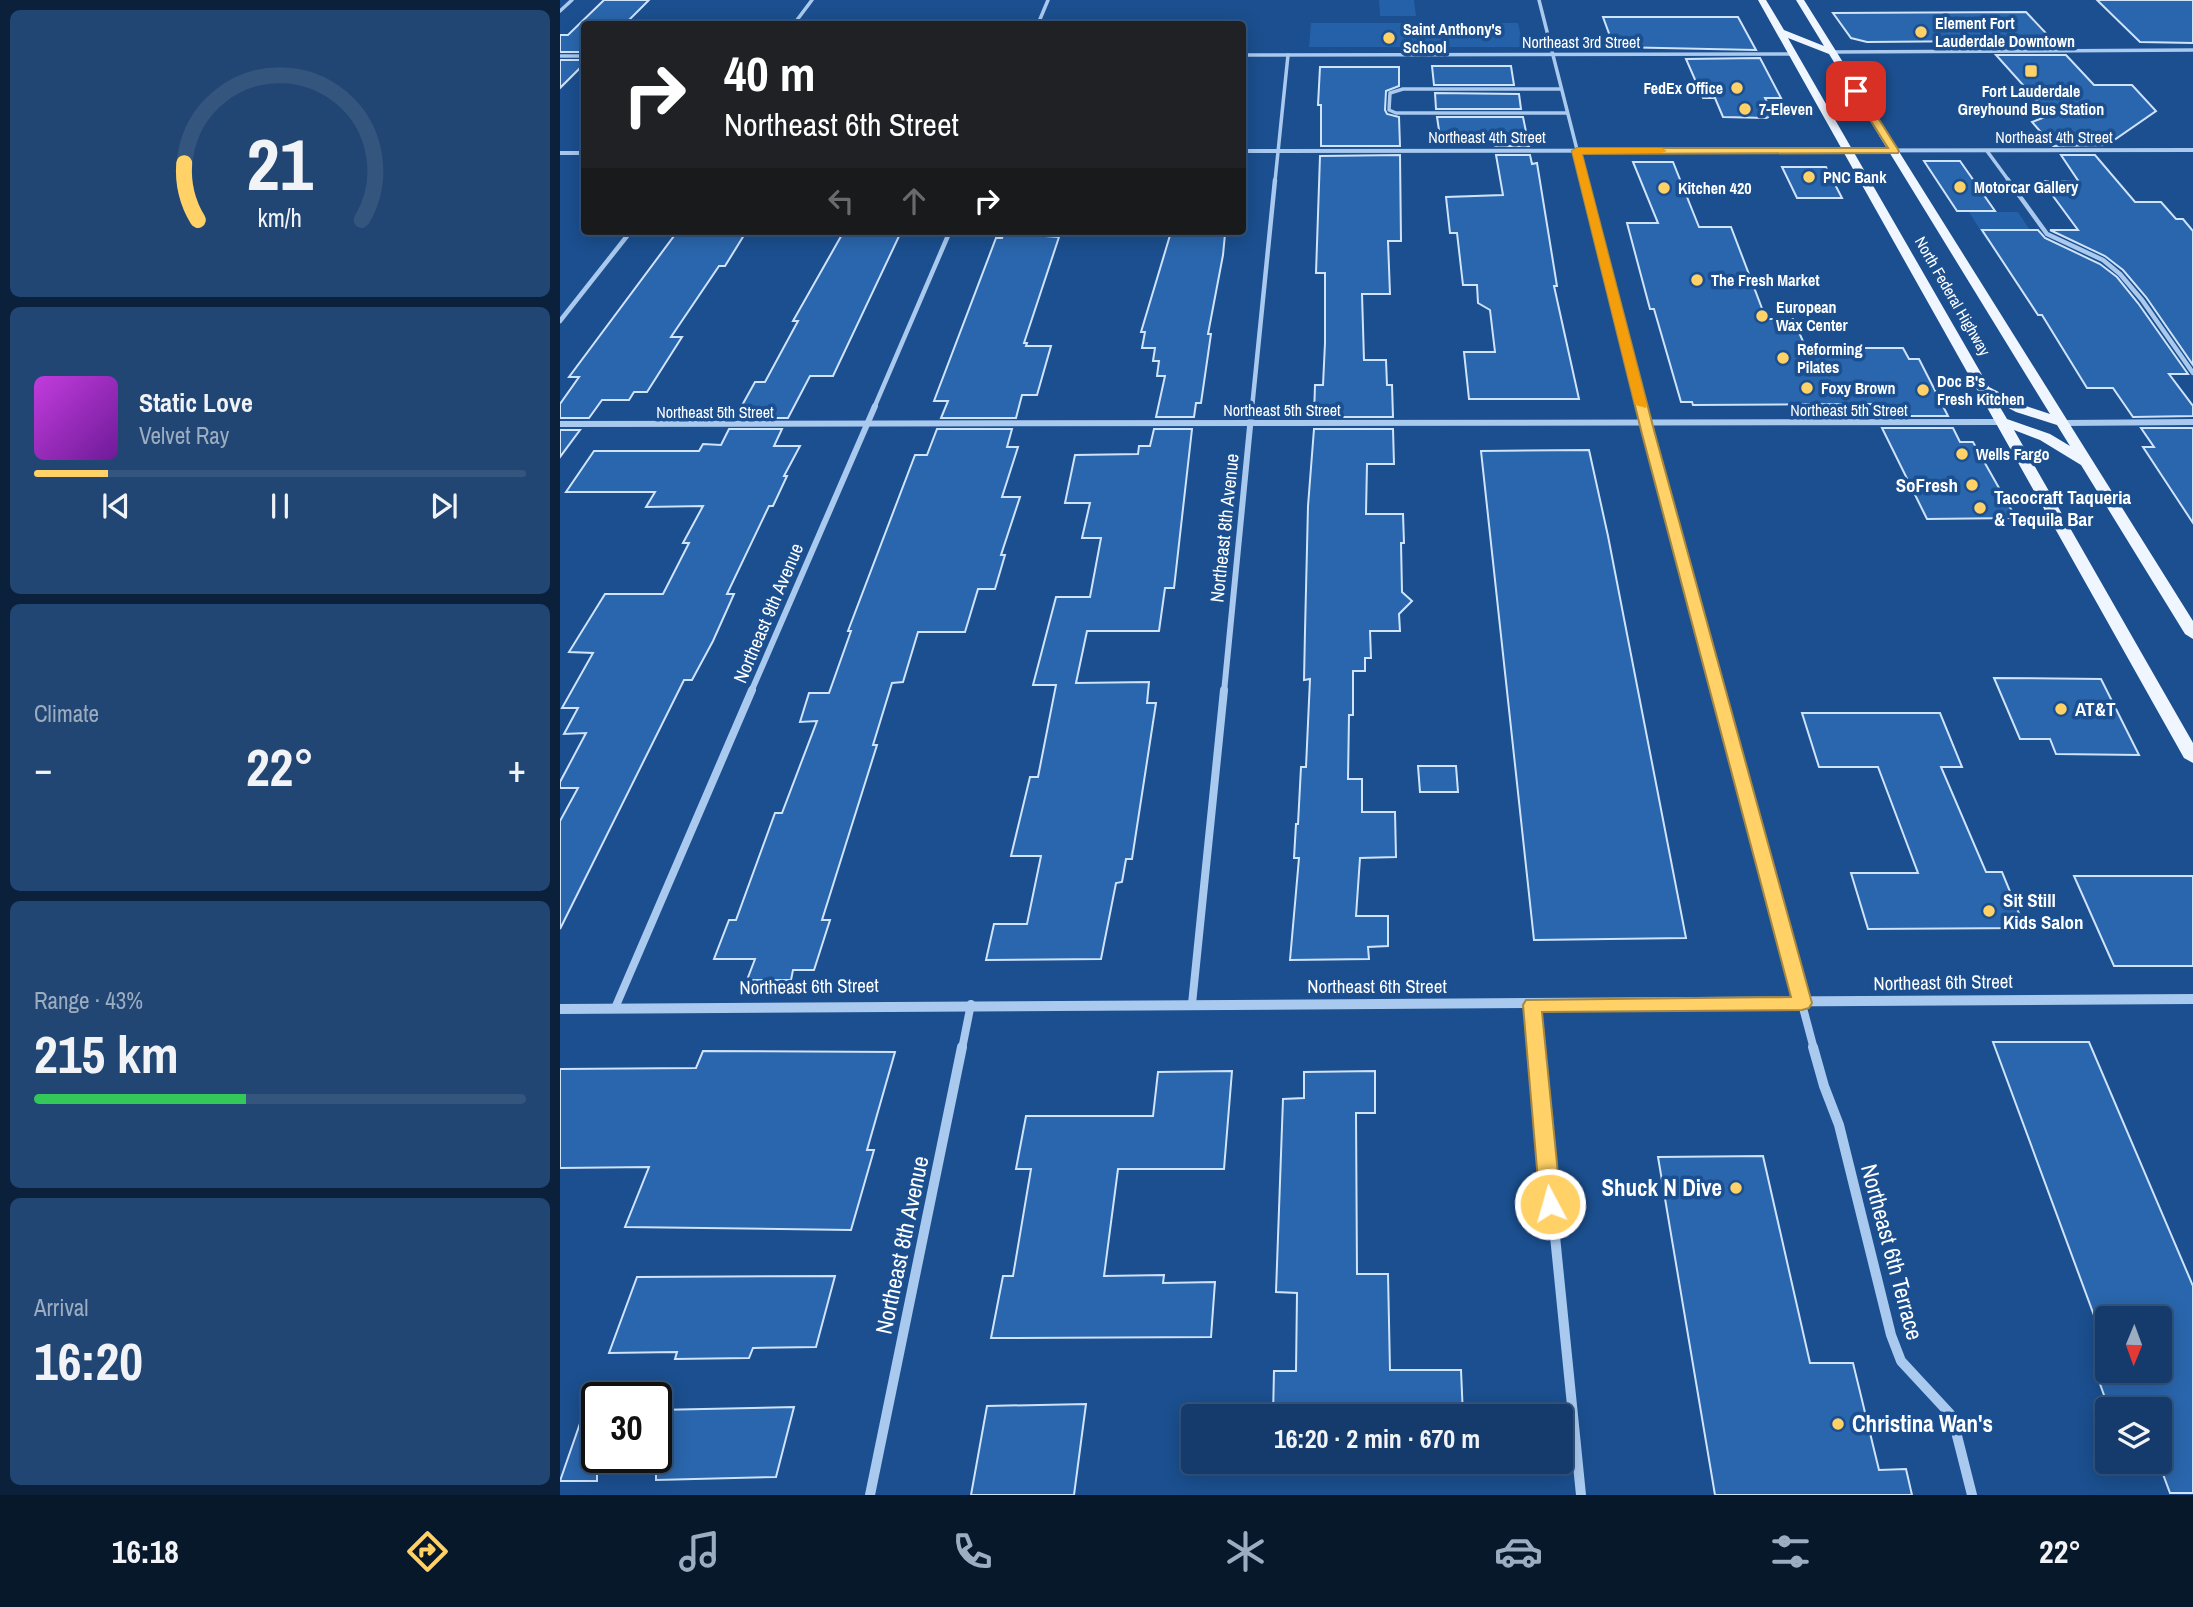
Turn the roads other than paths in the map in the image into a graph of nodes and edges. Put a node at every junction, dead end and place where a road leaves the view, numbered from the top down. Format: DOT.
graph roads {
  1 [pos="572,0"];
  2 [pos="813,0"];
  3 [pos="1048,0"];
  4 [pos="1539,0"];
  5 [pos="1762,0"];
  6 [pos="1800,0"];
  7 [pos="560,10"];
  8 [pos="796,21"];
  9 [pos="1039,21"];
  10 [pos="1780,32"];
  11 [pos="2193,50"];
  12 [pos="1832,52"];
  13 [pos="1793,54"];
  14 [pos="1246,55"];
  15 [pos="1288,55"];
  16 [pos="1552,55"];
  17 [pos="560,56"];
  18 [pos="581,56"];
  19 [pos="1561,89"];
  20 [pos="1567,113"];
  21 [pos="2193,150"];
  22 [pos="1246,151"];
  23 [pos="1278,151"];
  24 [pos="1577,151"];
  25 [pos="1848,151"];
  26 [pos="1895,151"];
  27 [pos="1987,151"];
  28 [pos="560,153"];
  29 [pos="581,153"];
  30 [pos="628,235"];
  31 [pos="948,235"];
  32 [pos="560,321"];
  33 [pos="2193,373"];
  34 [pos="1984,390"];
  35 [pos="1252,422"];
  36 [pos="2003,422"];
  37 [pos="2063,422"];
  38 [pos="2193,422"];
  39 [pos="1646,423"];
  40 [pos="560,424"];
  41 [pos="866,424"];
  42 [pos="2088,464"];
  43 [pos="2193,634"];
  44 [pos="2193,758"];
  45 [pos="2193,999"];
  46 [pos="972,1003"];
  47 [pos="1802,1003"];
  48 [pos="1192,1004"];
  49 [pos="1532,1005"];
  50 [pos="615,1008"];
  51 [pos="560,1009"];
  52 [pos="870,1495"];
  53 [pos="1581,1495"];
  54 [pos="1972,1495"];
  1 -- 7 [label="street"];
  2 -- 8 [label="street"];
  3 -- 9 [label="street"];
  4 -- 16 [label="street, Northeast 6th Terrace"];
  5 -- 10 [label="main road, North Federal Highway"];
  6 -- 12 [label="main road, North Federal Highway"];
  10 -- 12 [label="main road"];
  10 -- 13 [label="main road, North Federal Highway"];
  11 -- 12 [label="street"];
  12 -- 26 [label="main road, North Federal Highway"];
  13 -- 16 [label="street, Northeast 3rd Street"];
  13 -- 25 [label="main road, North Federal Highway"];
  14 -- 15 [label="street, Northeast 3rd Street"];
  15 -- 16 [label="street, Northeast 3rd Street"];
  15 -- 23 [label="street, Northeast 8th Avenue"];
  16 -- 19 [label="street, Northeast 6th Terrace"];
  17 -- 18 [label="street"];
  19 -- 20 [label="street, Northeast 6th Terrace"];
  19 -- 20 [label="street"];
  20 -- 24 [label="street, Northeast 6th Terrace"];
  21 -- 27 [label="street, Northeast 4th Street"];
  22 -- 23 [label="street, Northeast 4th Street"];
  23 -- 24 [label="street, Northeast 4th Street"];
  23 -- 35 [label="street, Northeast 8th Avenue"];
  24 -- 25 [label="street, Northeast 4th Street"];
  24 -- 39 [label="street, Northeast 6th Terrace"];
  25 -- 26 [label="street, Northeast 4th Street"];
  25 -- 34 [label="main road, North Federal Highway"];
  26 -- 27 [label="street, Northeast 4th Street"];
  26 -- 37 [label="main road, North Federal Highway"];
  27 -- 33 [label="street"];
  28 -- 29 [label="street"];
  30 -- 32 [label="street"];
  31 -- 41 [label="street, Northeast 9th Avenue"];
  34 -- 36 [label="main road, North Federal Highway"];
  34 -- 37 [label="main road"];
  35 -- 39 [label="street, Northeast 5th Street"];
  35 -- 41 [label="street, Northeast 5th Street"];
  35 -- 48 [label="street, Northeast 8th Avenue"];
  36 -- 39 [label="street, Northeast 5th Street"];
  36 -- 42 [label="main road"];
  36 -- 44 [label="main road, North Federal Highway"];
  37 -- 38 [label="street"];
  37 -- 42 [label="main road, North Federal Highway"];
  39 -- 47 [label="street, Northeast 6th Terrace"];
  40 -- 41 [label="street, Northeast 5th Street"];
  41 -- 50 [label="street, Northeast 9th Avenue"];
  42 -- 43 [label="main road, North Federal Highway"];
  45 -- 47 [label="street, Northeast 6th Street"];
  46 -- 48 [label="street, Northeast 6th Street"];
  46 -- 50 [label="street, Northeast 6th Street"];
  46 -- 52 [label="street, Northeast 8th Avenue"];
  47 -- 49 [label="street, Northeast 6th Street"];
  47 -- 54 [label="street, Northeast 6th Terrace"];
  48 -- 49 [label="street, Northeast 6th Street"];
  49 -- 53 [label="street"];
  50 -- 51 [label="street, Northeast 6th Street"];
}
